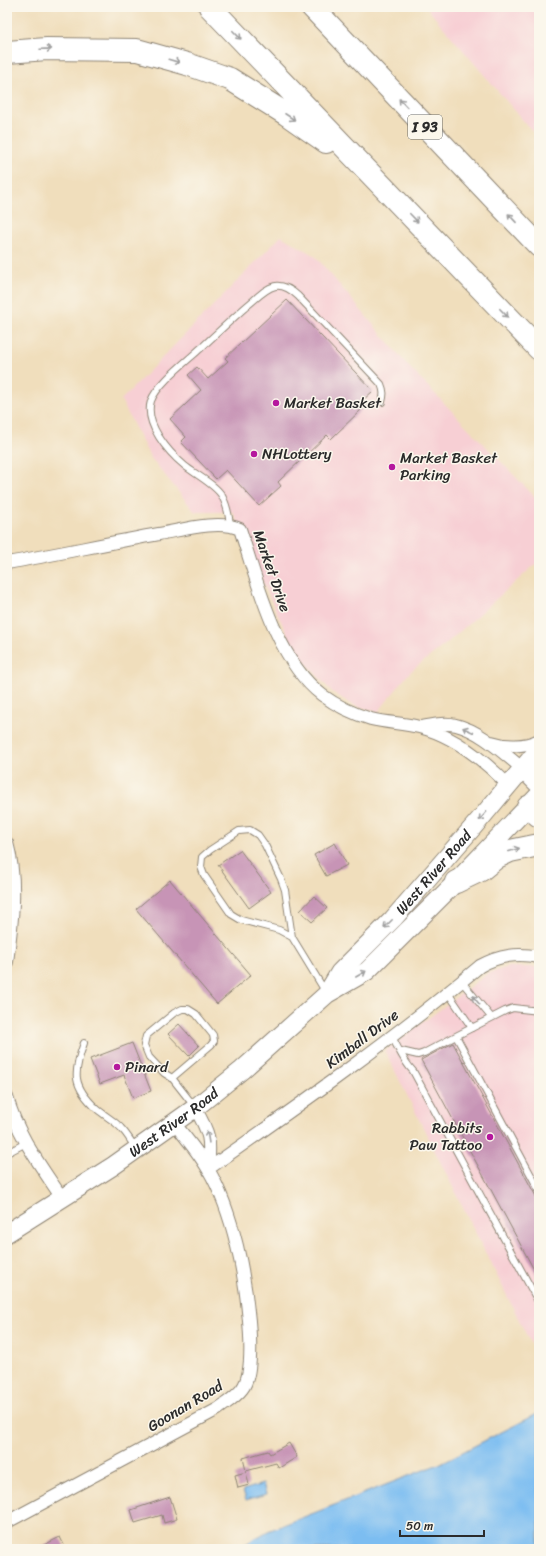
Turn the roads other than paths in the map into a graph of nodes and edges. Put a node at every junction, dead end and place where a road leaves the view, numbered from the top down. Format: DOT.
graph roads {
  1 [pos="210,7"];
  2 [pos="312,7"];
  3 [pos="7,52"];
  4 [pos="387,190"];
  5 [pos="539,246"];
  6 [pos="539,349"];
  7 [pos="382,402"];
  8 [pos="230,525"];
  9 [pos="7,563"];
  10 [pos="419,727"];
  11 [pos="486,740"];
  12 [pos="539,740"];
  13 [pos="539,749"];
  14 [pos="523,769"];
  15 [pos="539,785"];
  16 [pos="509,786"];
  17 [pos="535,806"];
  18 [pos="7,843"];
  19 [pos="539,845"];
  20 [pos="456,882"];
  21 [pos="292,937"];
  22 [pos="539,958"];
  23 [pos="7,962"];
  24 [pos="462,982"];
  25 [pos="448,993"];
  26 [pos="327,994"];
  27 [pos="539,1011"];
  28 [pos="491,1018"];
  29 [pos="472,1028"];
  30 [pos="456,1036"];
  31 [pos="392,1037"];
  32 [pos="84,1043"];
  33 [pos="401,1051"];
  34 [pos="172,1078"];
  35 [pos="7,1097"];
  36 [pos="195,1108"];
  37 [pos="174,1123"];
  38 [pos="26,1142"];
  39 [pos="137,1150"];
  40 [pos="7,1153"];
  41 [pos="208,1169"];
  42 [pos="539,1190"];
  43 [pos="62,1198"];
  44 [pos="7,1233"];
  45 [pos="539,1303"];
  46 [pos="7,1522"];
  1 -- 4 [label="highway, one-way"];
  5 -- 2 [label="highway, I 93, one-way"];
  3 -- 4 [label="highway, one-way"];
  4 -- 6 [label="highway, one-way"];
  7 -- 8 [label="lane"];
  8 -- 9 [label="street, Market Drive"];
  8 -- 10 [label="street, Market Drive"];
  11 -- 10 [label="street, Market Drive, one-way"];
  10 -- 16 [label="street, Market Drive"];
  11 -- 12 [label="street, Market Drive"];
  11 -- 14 [label="street, Market Drive"];
  13 -- 14 [label="main road, West River Road"];
  14 -- 15 [label="main road"];
  14 -- 16 [label="main road, West River Road"];
  16 -- 17 [label="main road"];
  16 -- 26 [label="main road, West River Road, one-way"];
  17 -- 20 [label="main road, West River Road"];
  18 -- 23 [label="street"];
  20 -- 19 [label="highway, one-way"];
  26 -- 20 [label="main road, West River Road, one-way"];
  21 -- 21 [label="lane"];
  21 -- 26 [label="lane"];
  22 -- 24 [label="street, Kimball Drive"];
  24 -- 25 [label="street, Kimball Drive"];
  28 -- 24 [label="lane, one-way"];
  25 -- 29 [label="lane"];
  25 -- 31 [label="street, Kimball Drive"];
  26 -- 36 [label="main road, West River Road"];
  27 -- 28 [label="lane"];
  28 -- 29 [label="lane"];
  29 -- 30 [label="lane"];
  30 -- 33 [label="lane"];
  30 -- 42 [label="lane"];
  31 -- 33 [label="lane"];
  31 -- 41 [label="street, Kimball Drive"];
  32 -- 39 [label="lane"];
  33 -- 45 [label="lane"];
  34 -- 34 [label="lane"];
  34 -- 36 [label="lane"];
  35 -- 38 [label="street"];
  36 -- 37 [label="main road, West River Road"];
  41 -- 36 [label="street, Goonan Road, one-way"];
  37 -- 39 [label="main road, West River Road"];
  37 -- 41 [label="street, Goonan Road"];
  38 -- 40 [label="lane"];
  38 -- 43 [label="street"];
  39 -- 43 [label="main road, West River Road"];
  41 -- 46 [label="street, Goonan Road"];
  43 -- 44 [label="main road, West River Road"];
}
